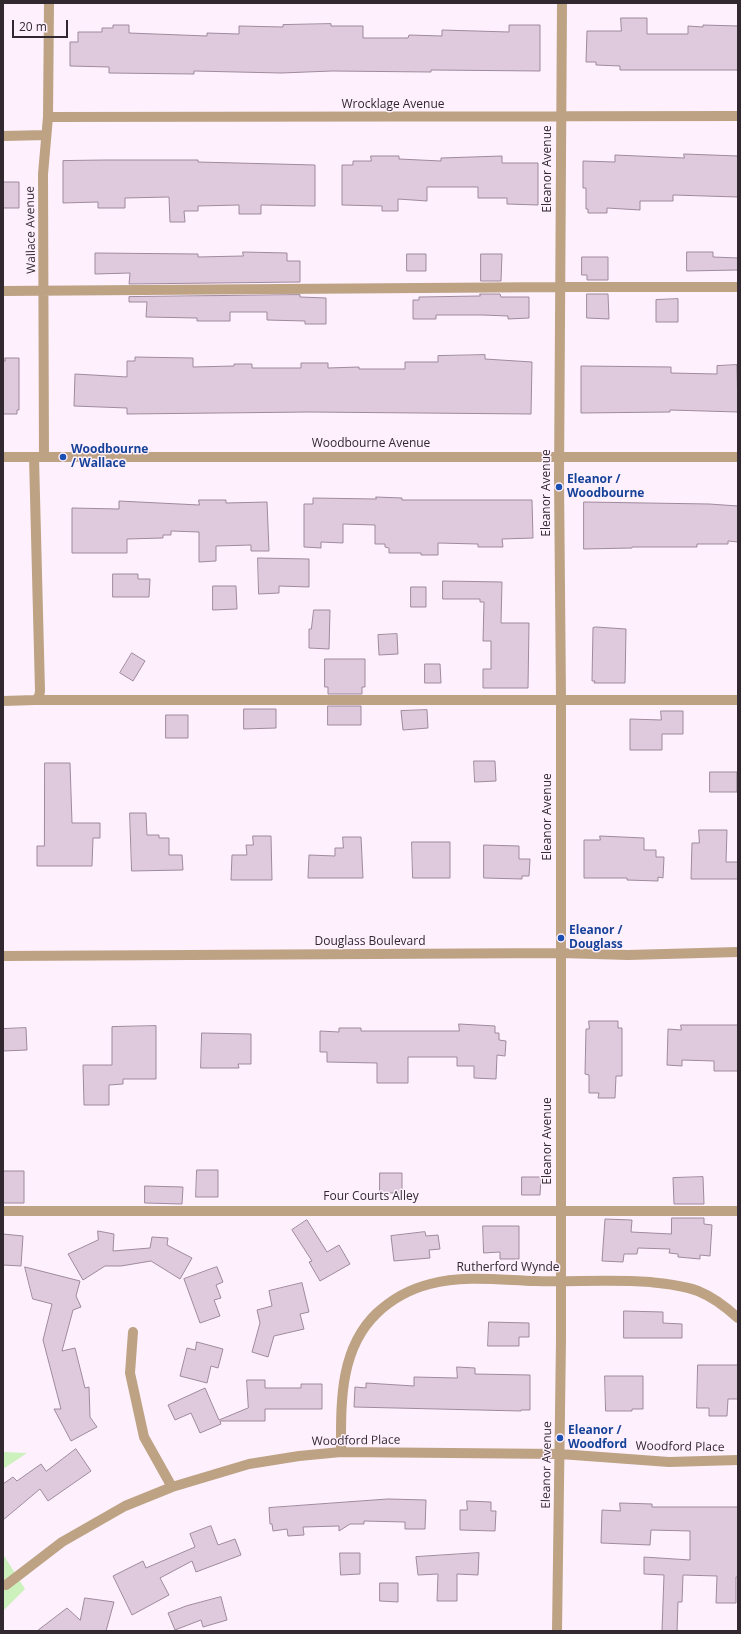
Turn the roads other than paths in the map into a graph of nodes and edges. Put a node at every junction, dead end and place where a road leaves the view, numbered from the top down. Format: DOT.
graph roads {
  1 [pos="49,3"];
  2 [pos="562,3"];
  3 [pos="738,116"];
  4 [pos="48,117"];
  5 [pos="561,118"];
  6 [pos="46,135"];
  7 [pos="3,136"];
  8 [pos="560,287"];
  9 [pos="738,287"];
  10 [pos="3,291"];
  11 [pos="44,291"];
  12 [pos="3,457"];
  13 [pos="39,457"];
  14 [pos="738,457"];
  15 [pos="559,458"];
  16 [pos="561,699"];
  17 [pos="3,700"];
  18 [pos="35,700"];
  19 [pos="738,700"];
  20 [pos="738,952"];
  21 [pos="561,953"];
  22 [pos="3,956"];
  23 [pos="3,1211"];
  24 [pos="738,1211"];
  25 [pos="561,1212"];
  26 [pos="561,1281"];
  27 [pos="738,1318"];
  28 [pos="133,1332"];
  29 [pos="341,1452"];
  30 [pos="560,1454"];
  31 [pos="738,1460"];
  32 [pos="172,1487"];
  33 [pos="6,1585"];
  34 [pos="557,1631"];
  1 -- 4 [label="street, Wallace Avenue"];
  2 -- 5 [label="street, Eleanor Avenue"];
  3 -- 5 [label="street, Wrocklage Avenue"];
  4 -- 5 [label="street, Wrocklage Avenue"];
  4 -- 6 [label="street, Wallace Avenue"];
  5 -- 8 [label="street, Eleanor Avenue"];
  6 -- 7 [label="street"];
  6 -- 11 [label="street, Wallace Avenue"];
  8 -- 9 [label="street"];
  8 -- 11 [label="street"];
  8 -- 15 [label="street, Eleanor Avenue"];
  10 -- 11 [label="street"];
  11 -- 13 [label="street, Wallace Avenue"];
  12 -- 13 [label="street, Woodbourne Avenue"];
  13 -- 15 [label="street, Woodbourne Avenue"];
  13 -- 18 [label="street, Wallace Avenue"];
  14 -- 15 [label="street, Woodbourne Avenue"];
  15 -- 16 [label="street, Eleanor Avenue"];
  16 -- 18 [label="street"];
  16 -- 19 [label="street"];
  16 -- 21 [label="street, Eleanor Avenue"];
  17 -- 18 [label="street"];
  20 -- 21 [label="street, Douglass Boulevard"];
  21 -- 22 [label="street, Douglass Boulevard"];
  21 -- 25 [label="street, Eleanor Avenue"];
  23 -- 25 [label="street, Four Courts Alley"];
  24 -- 25 [label="street, Four Courts Alley"];
  25 -- 26 [label="street, Eleanor Avenue"];
  26 -- 27 [label="street, Rutherford Wynde"];
  26 -- 29 [label="street, Rutherford Wynde"];
  26 -- 30 [label="street, Eleanor Avenue"];
  28 -- 32 [label="street"];
  29 -- 30 [label="street, Woodford Place"];
  29 -- 32 [label="street, Woodford Place"];
  30 -- 31 [label="street, Woodford Place"];
  30 -- 34 [label="street, Eleanor Avenue"];
  32 -- 33 [label="street, Woodford Place"];
}
